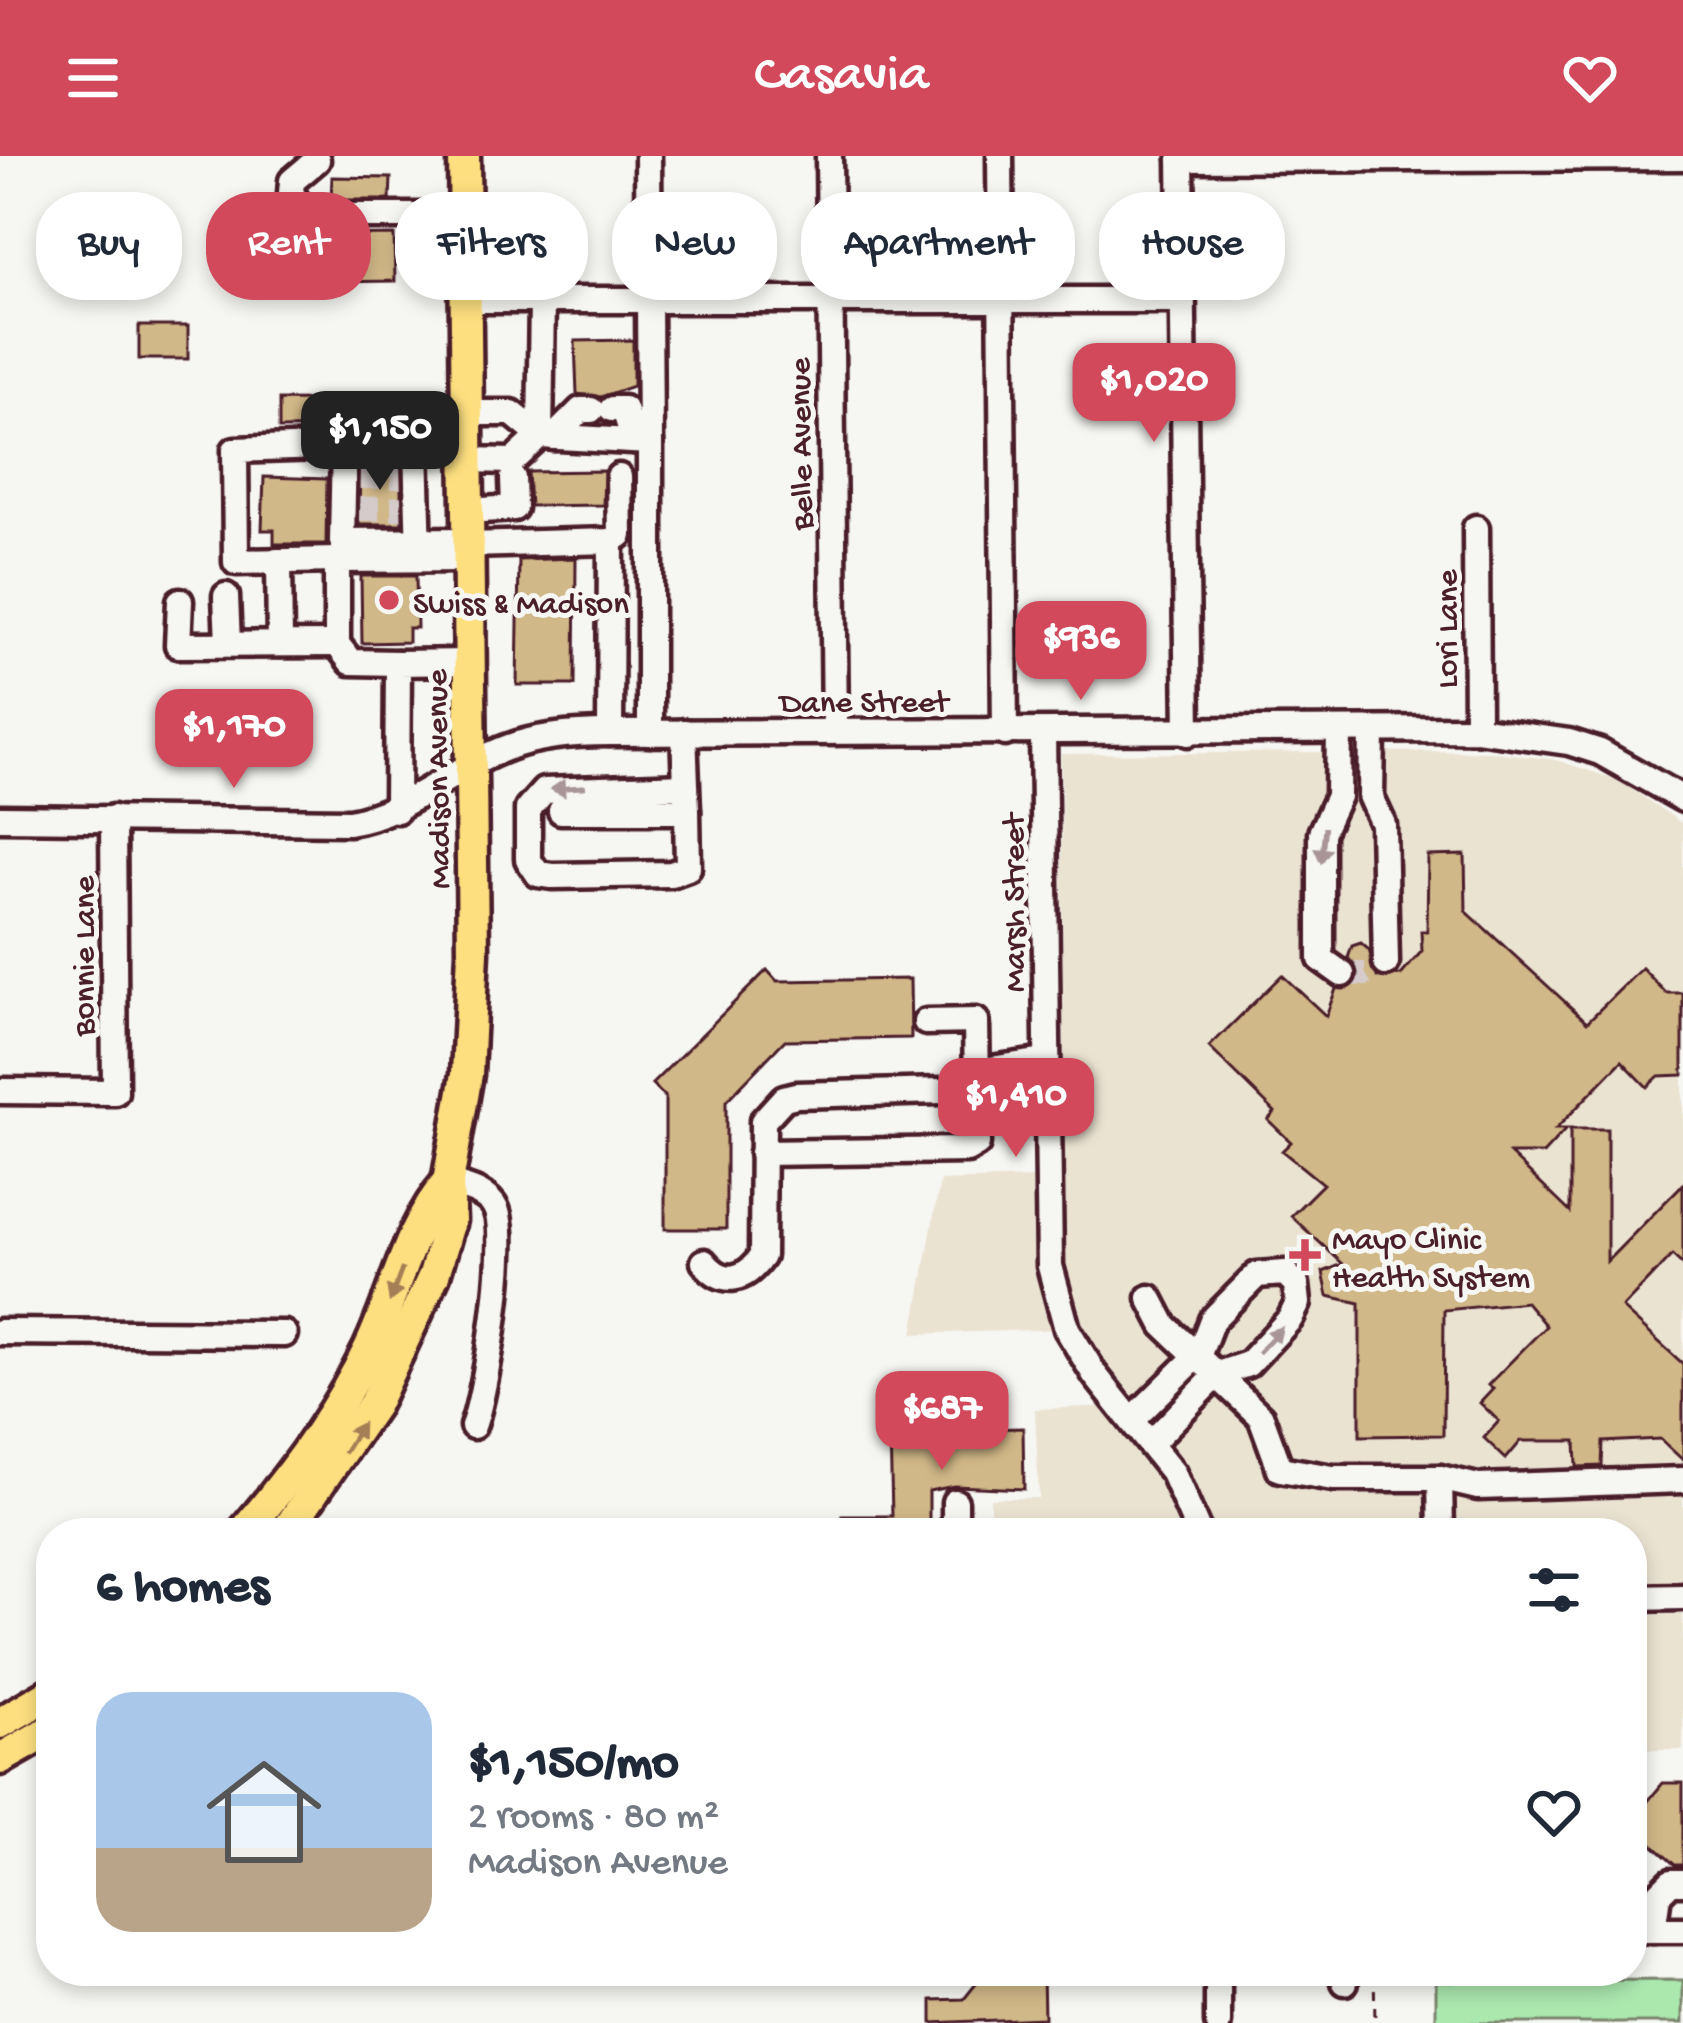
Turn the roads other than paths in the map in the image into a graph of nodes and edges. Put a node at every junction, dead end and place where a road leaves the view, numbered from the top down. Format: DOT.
graph roads {
  1 [pos="464,156"];
  2 [pos="648,156"];
  3 [pos="829,156"];
  4 [pos="1000,156"];
  5 [pos="1181,157"];
  6 [pos="1516,157"];
  7 [pos="1683,157"];
  8 [pos="316,160"];
  9 [pos="464,192"];
  10 [pos="648,192"];
  11 [pos="829,192"];
  12 [pos="1000,192"];
  13 [pos="1181,192"];
  14 [pos="395,216"];
  15 [pos="465,300"];
  16 [pos="542,300"];
  17 [pos="649,300"];
  18 [pos="830,300"];
  19 [pos="1001,300"];
  20 [pos="1182,300"];
  21 [pos="547,436"];
  22 [pos="466,439"];
  23 [pos="642,441"];
  24 [pos="416,445"];
  25 [pos="344,446"];
  26 [pos="620,477"];
  27 [pos="514,478"];
  28 [pos="1476,528"];
  29 [pos="467,539"];
  30 [pos="611,542"];
  31 [pos="418,551"];
  32 [pos="337,560"];
  33 [pos="279,561"];
  34 [pos="226,596"];
  35 [pos="180,602"];
  36 [pos="228,644"];
  37 [pos="280,644"];
  38 [pos="337,644"];
  39 [pos="469,662"];
  40 [pos="398,663"];
  41 [pos="1477,729"];
  42 [pos="835,731"];
  43 [pos="1339,731"];
  44 [pos="1372,731"];
  45 [pos="684,732"];
  46 [pos="610,733"];
  47 [pos="650,733"];
  48 [pos="1006,733"];
  49 [pos="1043,733"];
  50 [pos="1188,733"];
  51 [pos="470,768"];
  52 [pos="686,798"];
  53 [pos="1683,799"];
  54 [pos="397,810"];
  55 [pos="561,812"];
  56 [pos="0,818"];
  57 [pos="113,818"];
  58 [pos="1386,963"];
  59 [pos="1342,974"];
  60 [pos="926,1022"];
  61 [pos="1045,1061"];
  62 [pos="977,1081"];
  63 [pos="0,1091"];
  64 [pos="762,1154"];
  65 [pos="448,1182"];
  66 [pos="704,1262"];
  67 [pos="1150,1298"];
  68 [pos="0,1332"];
  69 [pos="284,1334"];
  70 [pos="1196,1356"];
  71 [pos="1218,1374"];
  72 [pos="1133,1419"];
  73 [pos="473,1426"];
  74 [pos="1152,1442"];
  75 [pos="1440,1478"];
  76 [pos="1683,1480"];
  77 [pos="955,1502"];
  78 [pos="255,1518"];
  79 [pos="296,1518"];
  80 [pos="956,1518"];
  81 [pos="1192,1518"];
  82 [pos="1441,1518"];
  83 [pos="1683,1597"];
  84 [pos="1647,1598"];
  85 [pos="36,1702"];
  86 [pos="0,1724"];
  87 [pos="36,1739"];
  88 [pos="0,1759"];
  89 [pos="1683,1882"];
  90 [pos="1647,1919"];
  91 [pos="1647,1930"];
  92 [pos="1683,1930"];
  93 [pos="1217,1986"];
  94 [pos="1218,2023"];
  1 -- 9 [label="main road, Madison Avenue"];
  2 -- 10 [label="street"];
  3 -- 11 [label="street, Belle Avenue"];
  4 -- 12 [label="street"];
  5 -- 6 [label="street"];
  5 -- 13 [label="street"];
  6 -- 7 [label="street"];
  8 -- 14 [label="street"];
  15 -- 22 [label="main road, Madison Avenue"];
  16 -- 21 [label="street"];
  17 -- 23 [label="street"];
  18 -- 42 [label="street, Belle Avenue"];
  19 -- 48 [label="street"];
  20 -- 50 [label="street"];
  21 -- 22 [label="street"];
  21 -- 22 [label="street"];
  21 -- 23 [label="street"];
  21 -- 23 [label="street"];
  22 -- 24 [label="street"];
  22 -- 29 [label="main road, Madison Avenue"];
  23 -- 47 [label="street"];
  24 -- 25 [label="street"];
  24 -- 31 [label="street"];
  25 -- 31 [label="street"];
  25 -- 33 [label="street"];
  26 -- 30 [label="street"];
  27 -- 29 [label="street"];
  28 -- 41 [label="street, Lori Lane"];
  29 -- 30 [label="street"];
  29 -- 31 [label="street"];
  29 -- 39 [label="main road, Madison Avenue"];
  30 -- 46 [label="street"];
  31 -- 32 [label="street"];
  32 -- 33 [label="street"];
  32 -- 38 [label="street"];
  33 -- 37 [label="street"];
  34 -- 36 [label="street"];
  35 -- 36 [label="street"];
  36 -- 37 [label="street"];
  37 -- 38 [label="street"];
  38 -- 40 [label="street"];
  39 -- 40 [label="street"];
  39 -- 51 [label="main road, Madison Avenue"];
  40 -- 54 [label="street"];
  41 -- 44 [label="street, Dane Street"];
  41 -- 53 [label="street, Dane Street"];
  42 -- 45 [label="street, Dane Street"];
  42 -- 48 [label="street, Dane Street"];
  43 -- 44 [label="street, Dane Street"];
  43 -- 50 [label="street, Dane Street"];
  43 -- 59 [label="street, one-way"];
  44 -- 58 [label="street"];
  45 -- 47 [label="street, Dane Street"];
  45 -- 52 [label="street"];
  46 -- 47 [label="street, Dane Street"];
  46 -- 51 [label="street, Dane Street"];
  48 -- 49 [label="street, Dane Street"];
  49 -- 50 [label="street, Dane Street"];
  49 -- 61 [label="street, Marsh Street"];
  51 -- 54 [label="street, Dane Street"];
  51 -- 65 [label="main road, Madison Avenue"];
  52 -- 52 [label="street, one-way"];
  52 -- 55 [label="street"];
  54 -- 57 [label="street, Dane Street"];
  56 -- 57 [label="street, Dane Street"];
  57 -- 63 [label="street, Bonnie Lane"];
  60 -- 62 [label="street"];
  61 -- 62 [label="street"];
  61 -- 72 [label="street, Marsh Street"];
  62 -- 64 [label="street"];
  62 -- 64 [label="street"];
  64 -- 66 [label="street"];
  65 -- 73 [label="street"];
  65 -- 78 [label="main road, Madison Avenue, one-way"];
  79 -- 65 [label="main road, Madison Avenue, one-way"];
  67 -- 70 [label="street"];
  68 -- 69 [label="street"];
  70 -- 71 [label="street"];
  71 -- 70 [label="street, one-way"];
  70 -- 72 [label="street"];
  71 -- 74 [label="street"];
  71 -- 75 [label="street"];
  72 -- 74 [label="street, Marsh Street"];
  74 -- 81 [label="street, Marsh Street"];
  75 -- 76 [label="street"];
  75 -- 82 [label="street"];
  77 -- 80 [label="street"];
  83 -- 84 [label="street"];
  85 -- 86 [label="main road"];
  87 -- 88 [label="main road"];
  89 -- 90 [label="street"];
  91 -- 92 [label="street"];
  93 -- 94 [label="street"];
}
